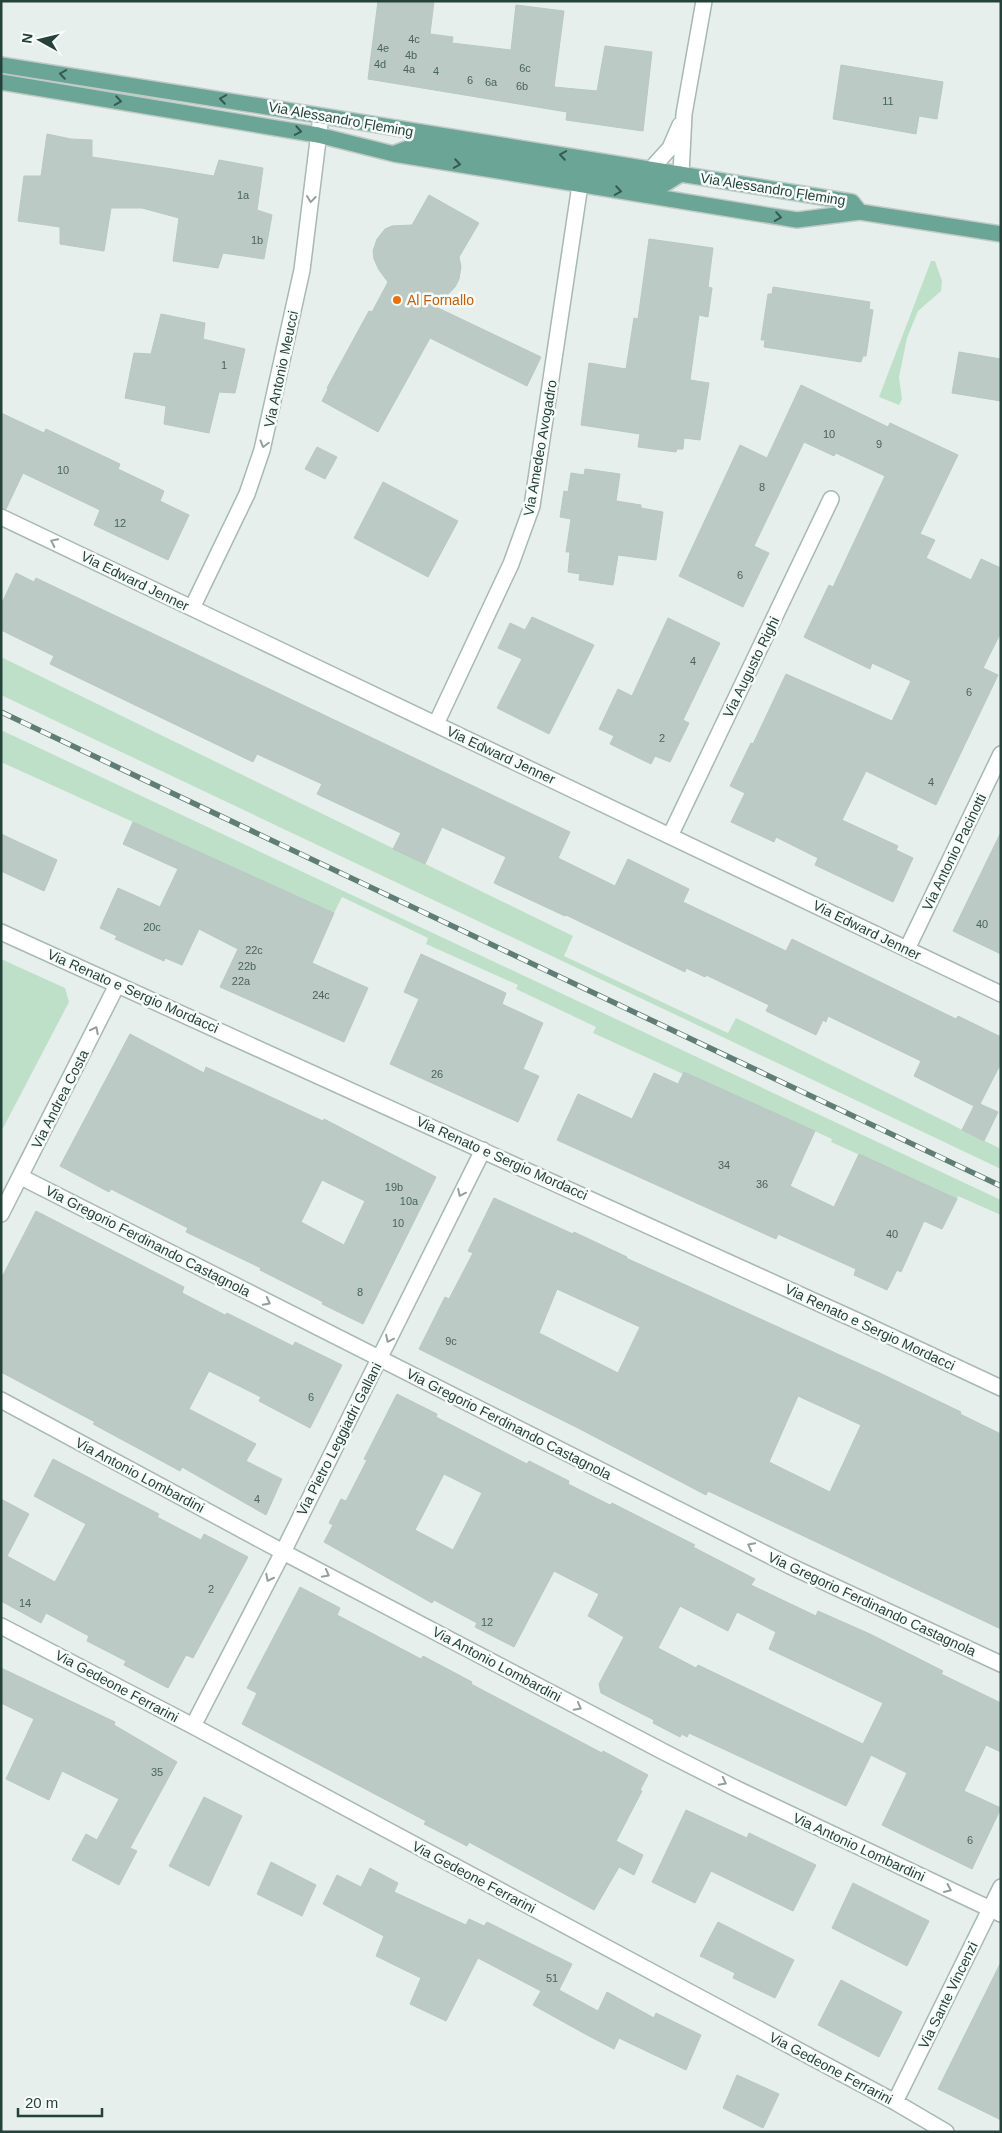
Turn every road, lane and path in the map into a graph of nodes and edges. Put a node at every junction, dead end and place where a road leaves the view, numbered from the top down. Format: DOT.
graph roads {
  1 [pos="704,1"];
  2 [pos="1,65"];
  3 [pos="1,82"];
  4 [pos="684,114"];
  5 [pos="321,116"];
  6 [pos="318,135"];
  7 [pos="394,154"];
  8 [pos="651,169"];
  9 [pos="680,174"];
  10 [pos="580,184"];
  11 [pos="860,212"];
  12 [pos="1001,234"];
  13 [pos="831,499"];
  14 [pos="1,517"];
  15 [pos="192,608"];
  16 [pos="436,724"];
  17 [pos="1001,754"];
  18 [pos="670,836"];
  19 [pos="1,932"];
  20 [pos="907,949"];
  21 [pos="117,985"];
  22 [pos="1001,994"];
  23 [pos="483,1150"];
  24 [pos="20,1177"];
  25 [pos="1,1214"];
  26 [pos="380,1358"];
  27 [pos="1001,1388"];
  28 [pos="1,1400"];
  29 [pos="283,1552"];
  30 [pos="1,1626"];
  31 [pos="1001,1664"];
  32 [pos="193,1726"];
  33 [pos="1001,1887"];
  34 [pos="996,1911"];
  35 [pos="895,2102"];
  36 [pos="946,2132"];
  1 -- 4 [label="street"];
  5 -- 2 [label="main road, Via Alessandro Fleming, one-way"];
  3 -- 6 [label="main road, Via Alessandro Fleming, one-way"];
  4 -- 8 [label="street"];
  4 -- 9 [label="street"];
  5 -- 6 [label="street, Via Antonio Meucci"];
  8 -- 5 [label="main road, Via Alessandro Fleming, one-way"];
  6 -- 7 [label="main road, Via Alessandro Fleming"];
  6 -- 15 [label="street, Via Antonio Meucci, one-way"];
  7 -- 9 [label="main road, Via Alessandro Fleming"];
  7 -- 10 [label="main road, Via Alessandro Fleming, one-way"];
  8 -- 9 [label="main road, Via Alessandro Fleming"];
  9 -- 11 [label="main road, Via Alessandro Fleming"];
  10 -- 11 [label="main road, Via Alessandro Fleming, one-way"];
  10 -- 16 [label="street, Via Amedeo Avogadro"];
  11 -- 12 [label="main road, Via Alessandro Fleming"];
  13 -- 18 [label="street, Via Augusto Righi"];
  15 -- 14 [label="street, Via Edward Jenner, one-way"];
  15 -- 16 [label="street, Via Edward Jenner"];
  16 -- 18 [label="street, Via Edward Jenner"];
  17 -- 20 [label="street, Via Antonio Pacinotti"];
  18 -- 20 [label="street, Via Edward Jenner"];
  19 -- 21 [label="street, Via Renato e Sergio Mordacci"];
  20 -- 22 [label="street, Via Edward Jenner"];
  21 -- 23 [label="street, Via Renato e Sergio Mordacci"];
  24 -- 21 [label="street, Via Andrea Costa, one-way"];
  23 -- 26 [label="street, Via Pietro Leggiadri Gallani, one-way"];
  23 -- 27 [label="street, Via Renato e Sergio Mordacci"];
  24 -- 25 [label="street, Via Andrea Costa"];
  24 -- 26 [label="street, Via Gregorio Ferdinando Castagnola, one-way"];
  26 -- 29 [label="street, Via Pietro Leggiadri Gallani"];
  31 -- 26 [label="street, Via Gregorio Ferdinando Castagnola, one-way"];
  28 -- 29 [label="street, Via Antonio Lombardini"];
  29 -- 32 [label="street, Via Pietro Leggiadri Gallani, one-way"];
  29 -- 34 [label="street, Via Antonio Lombardini, one-way"];
  30 -- 32 [label="street, Via Gedeone Ferrarini"];
  32 -- 35 [label="street, Via Gedeone Ferrarini"];
  33 -- 34 [label="street, Via Sante Vincenzi"];
  34 -- 35 [label="street, Via Sante Vincenzi"];
  35 -- 36 [label="street, Via Gedeone Ferrarini"];
}
